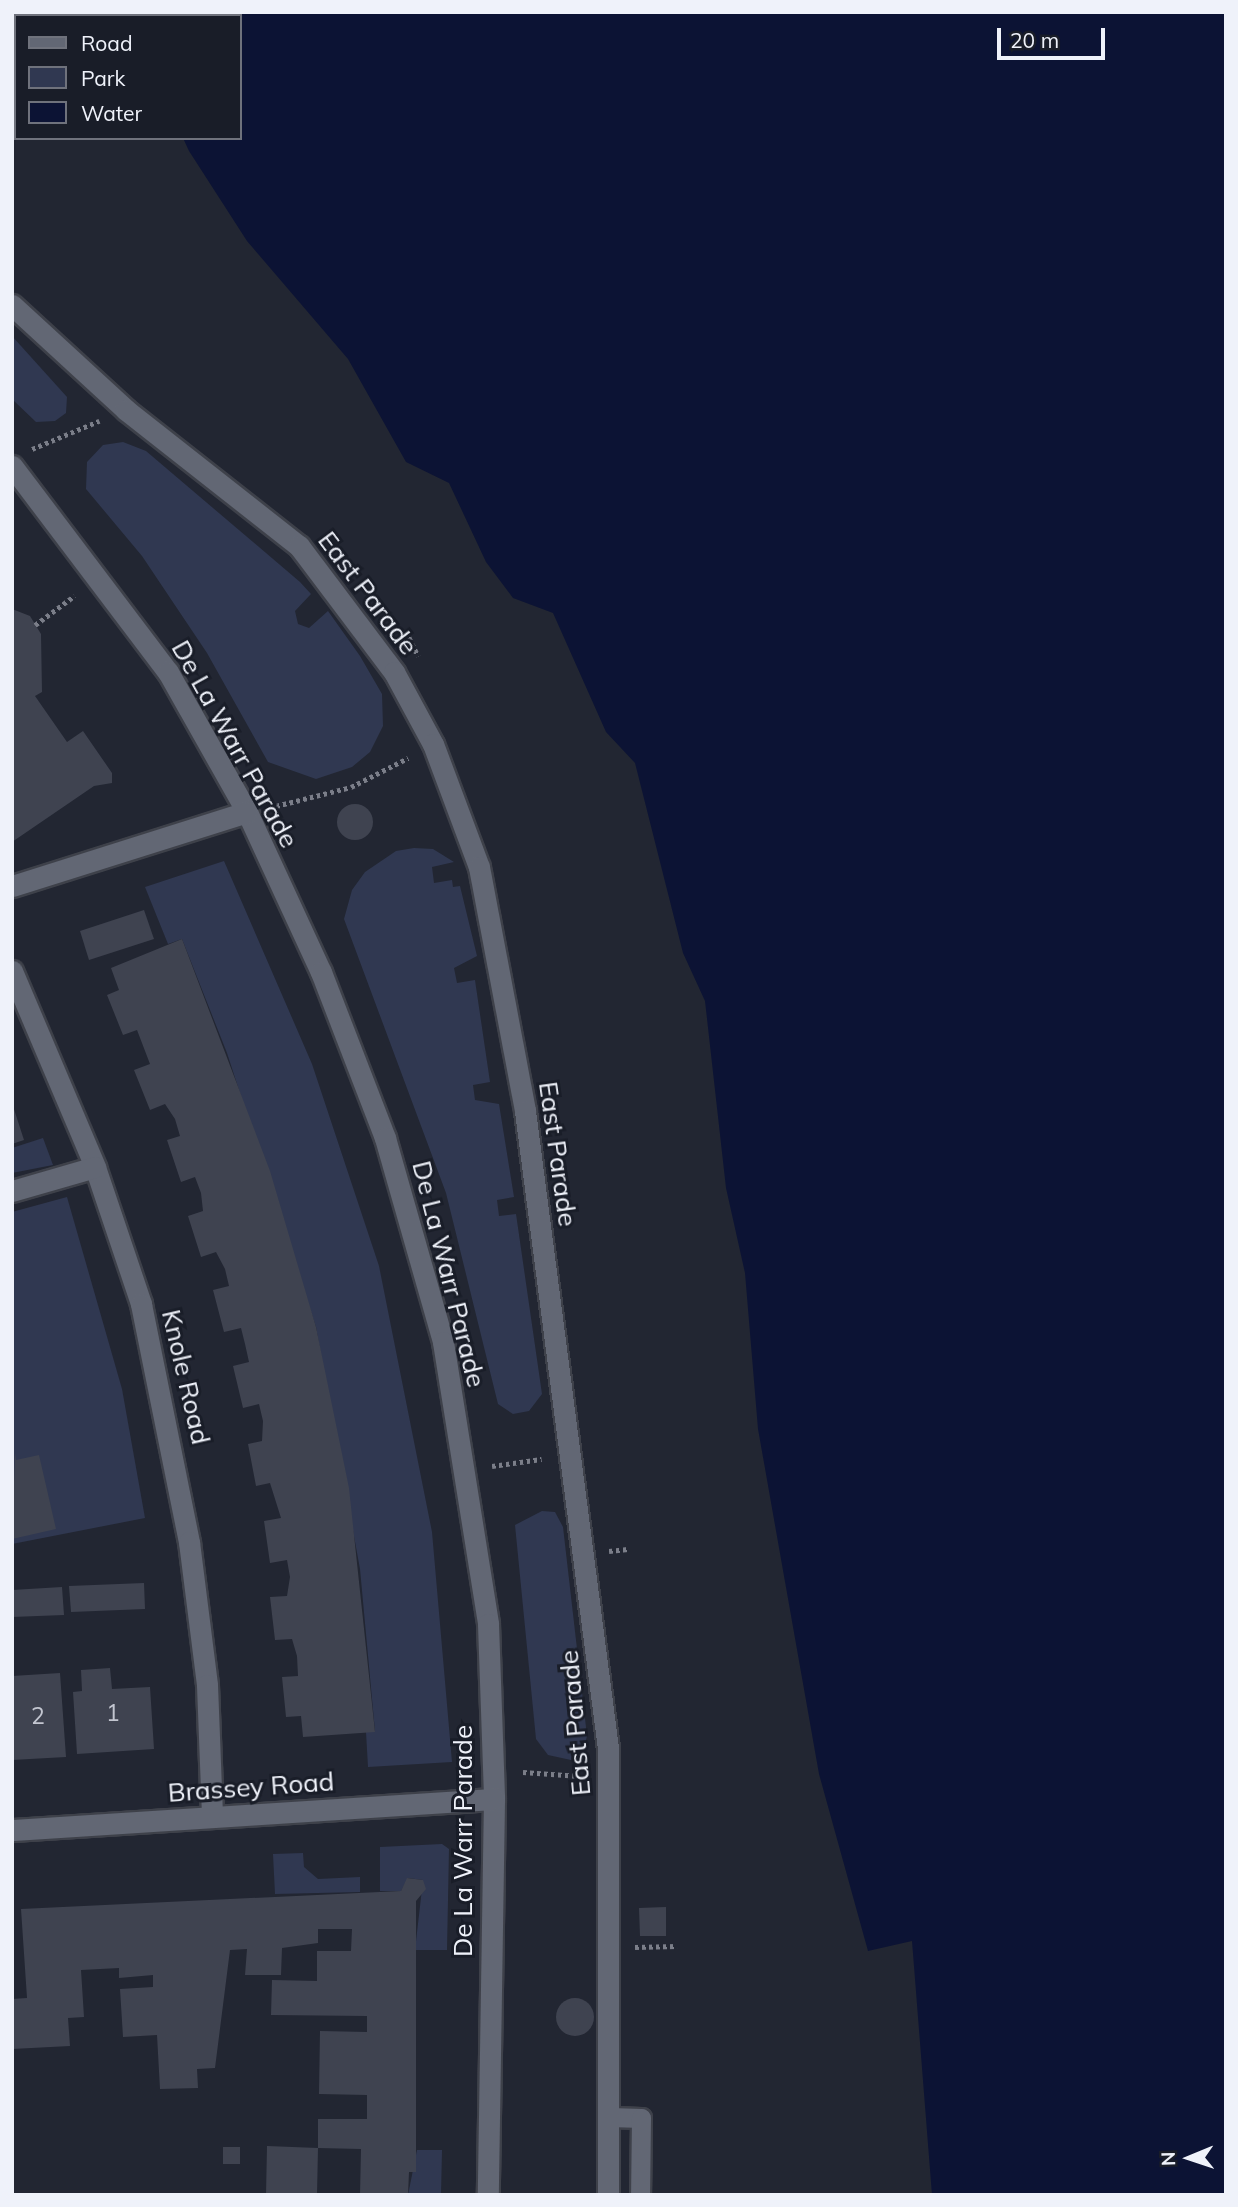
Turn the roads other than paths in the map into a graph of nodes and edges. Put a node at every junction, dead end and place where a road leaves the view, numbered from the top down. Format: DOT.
graph roads {
  1 [pos="12,305"];
  2 [pos="19,459"];
  3 [pos="247,812"];
  4 [pos="12,886"];
  5 [pos="12,971"];
  6 [pos="95,1167"];
  7 [pos="12,1191"];
  8 [pos="494,1799"];
  9 [pos="212,1817"];
  10 [pos="12,1830"];
  11 [pos="610,2117"];
  12 [pos="488,2195"];
  13 [pos="608,2195"];
  14 [pos="640,2195"];
  1 -- 11 [label="street, East Parade"];
  2 -- 3 [label="street, De La Warr Parade"];
  3 -- 4 [label="street"];
  3 -- 8 [label="street, De La Warr Parade"];
  5 -- 6 [label="street, Knole Road"];
  6 -- 7 [label="street"];
  6 -- 9 [label="street, Knole Road"];
  8 -- 9 [label="street, Brassey Road"];
  8 -- 12 [label="street, De La Warr Parade"];
  9 -- 10 [label="street, Brassey Road"];
  11 -- 13 [label="street, East Parade"];
  11 -- 14 [label="lane"];
}
